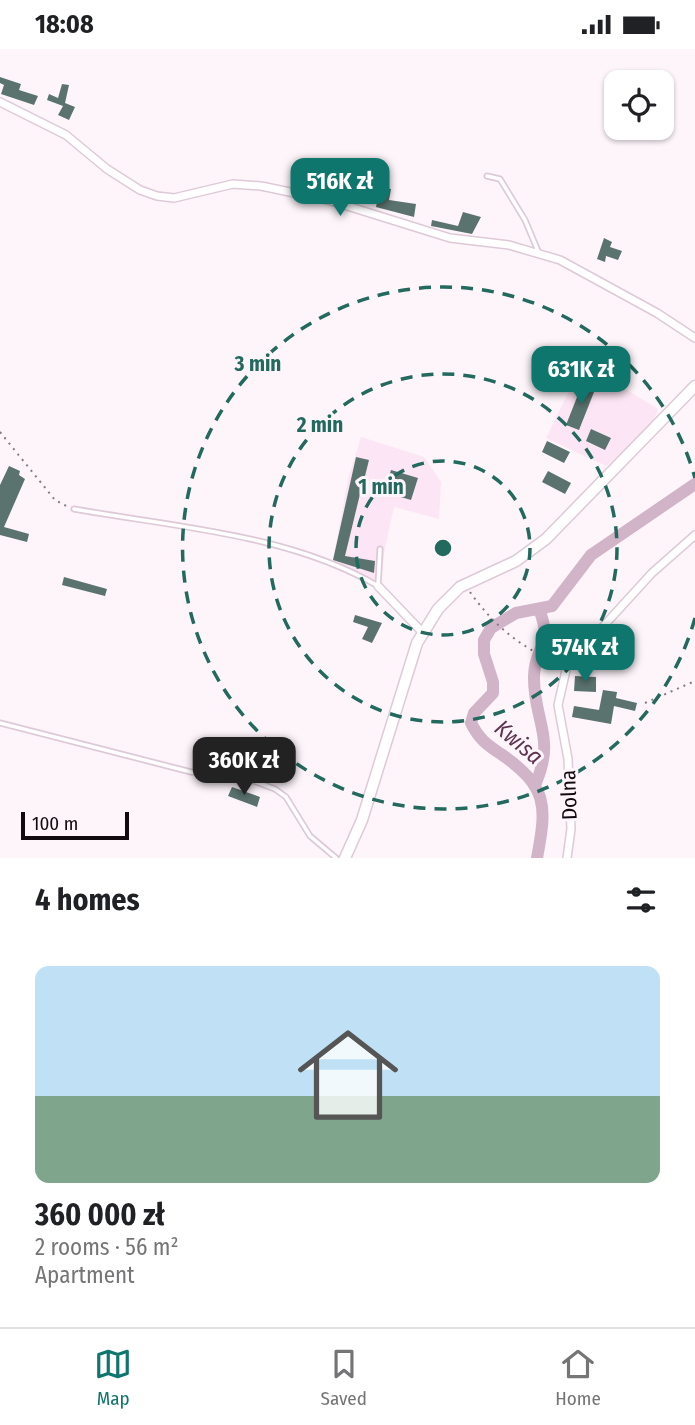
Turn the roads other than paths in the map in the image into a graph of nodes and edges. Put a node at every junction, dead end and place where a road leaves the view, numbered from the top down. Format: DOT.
graph roads {
  1 [pos="0,102"];
  2 [pos="488,176"];
  3 [pos="539,253"];
  4 [pos="695,338"];
  5 [pos="695,386"];
  6 [pos="74,509"];
  7 [pos="695,535"];
  8 [pos="380,549"];
  9 [pos="379,586"];
  10 [pos="422,632"];
  11 [pos="0,723"];
  12 [pos="337,858"];
  13 [pos="345,858"];
  14 [pos="567,858"];
  1 -- 3 [label="street"];
  2 -- 3 [label="lane"];
  3 -- 4 [label="street"];
  5 -- 10 [label="main road"];
  6 -- 9 [label="lane"];
  7 -- 14 [label="street, Dolna"];
  8 -- 9 [label="lane"];
  9 -- 10 [label="street"];
  10 -- 13 [label="main road"];
  11 -- 12 [label="lane"];
}
